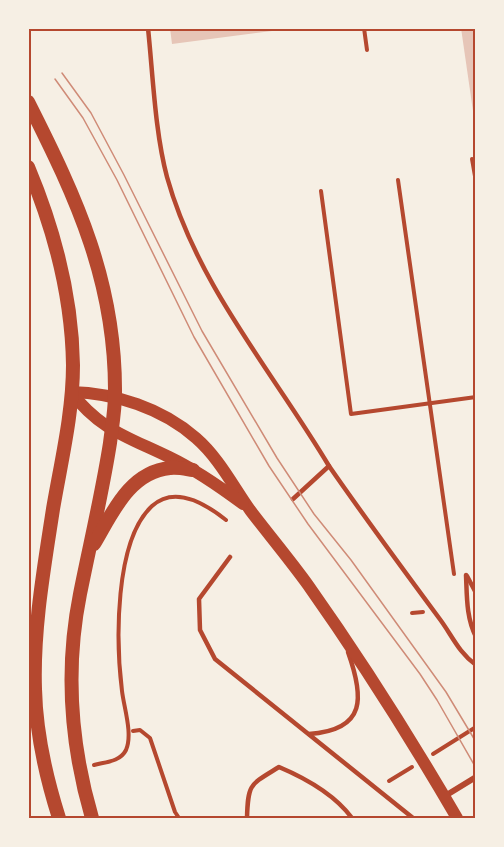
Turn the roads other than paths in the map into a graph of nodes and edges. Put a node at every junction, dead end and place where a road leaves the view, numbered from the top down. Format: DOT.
graph roads {
  1 [pos="147,28"];
  2 [pos="28,102"];
  3 [pos="28,167"];
  4 [pos="71,392"];
  5 [pos="116,397"];
  6 [pos="111,431"];
  7 [pos="329,466"];
  8 [pos="193,470"];
  9 [pos="293,499"];
  10 [pos="251,511"];
  11 [pos="88,554"];
  12 [pos="230,557"];
  13 [pos="476,592"];
  14 [pos="342,636"];
  15 [pos="476,637"];
  16 [pos="476,665"];
  17 [pos="310,734"];
  18 [pos="476,777"];
  19 [pos="444,796"];
  20 [pos="59,819"];
  21 [pos="92,819"];
  22 [pos="247,819"];
  23 [pos="352,819"];
  24 [pos="413,819"];
  25 [pos="457,819"];
  1 -- 7 [label="lane"];
  2 -- 5 [label="main road"];
  3 -- 4 [label="main road"];
  4 -- 5 [label="main road"];
  4 -- 6 [label="main road"];
  4 -- 20 [label="main road"];
  5 -- 6 [label="main road"];
  5 -- 10 [label="main road"];
  6 -- 8 [label="main road"];
  6 -- 11 [label="main road"];
  7 -- 9 [label="lane"];
  7 -- 16 [label="lane"];
  8 -- 10 [label="main road"];
  8 -- 11 [label="main road"];
  10 -- 14 [label="main road"];
  11 -- 21 [label="main road"];
  12 -- 17 [label="lane"];
  13 -- 15 [label="lane"];
  14 -- 17 [label="lane"];
  14 -- 19 [label="main road"];
  17 -- 24 [label="lane"];
  18 -- 19 [label="street"];
  19 -- 25 [label="main road"];
  22 -- 23 [label="lane"];
}
